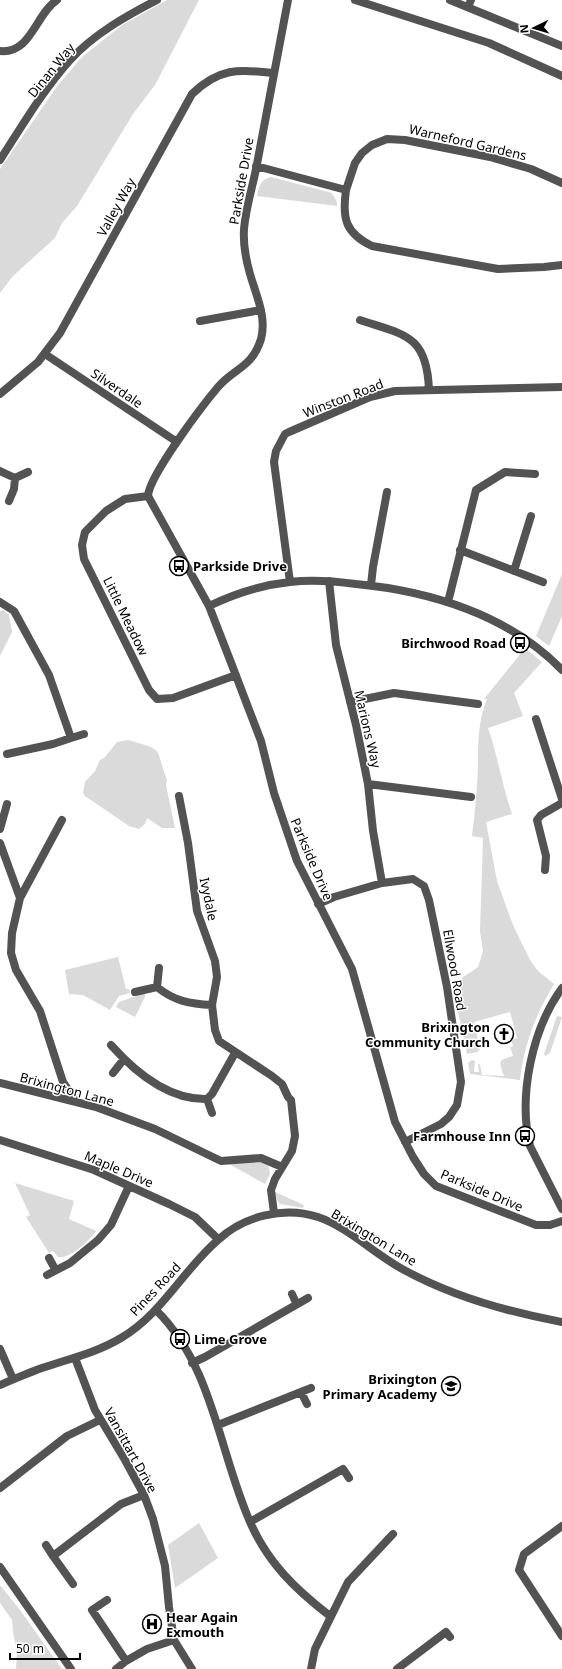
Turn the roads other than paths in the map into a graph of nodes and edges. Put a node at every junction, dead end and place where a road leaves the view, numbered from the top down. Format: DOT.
graph roads {
  1 [pos="57,0"];
  2 [pos="157,0"];
  3 [pos="288,0"];
  4 [pos="355,0"];
  5 [pos="450,0"];
  6 [pos="470,4"];
  7 [pos="562,46"];
  8 [pos="0,51"];
  9 [pos="273,73"];
  10 [pos="562,76"];
  11 [pos="0,160"];
  12 [pos="256,166"];
  13 [pos="562,183"];
  14 [pos="346,190"];
  15 [pos="562,264"];
  16 [pos="261,310"];
  17 [pos="360,320"];
  18 [pos="200,321"];
  19 [pos="45,354"];
  20 [pos="562,387"];
  21 [pos="429,390"];
  22 [pos="0,394"];
  23 [pos="177,442"];
  24 [pos="0,471"];
  25 [pos="28,472"];
  26 [pos="535,474"];
  27 [pos="15,478"];
  28 [pos="387,492"];
  29 [pos="148,496"];
  30 [pos="9,501"];
  31 [pos="531,516"];
  32 [pos="460,550"];
  33 [pos="514,571"];
  34 [pos="329,581"];
  35 [pos="290,582"];
  36 [pos="543,582"];
  37 [pos="372,585"];
  38 [pos="0,602"];
  39 [pos="448,602"];
  40 [pos="209,606"];
  41 [pos="562,670"];
  42 [pos="236,675"];
  43 [pos="350,702"];
  44 [pos="478,704"];
  45 [pos="536,719"];
  46 [pos="84,734"];
  47 [pos="71,738"];
  48 [pos="7,754"];
  49 [pos="368,784"];
  50 [pos="179,796"];
  51 [pos="471,797"];
  52 [pos="562,799"];
  53 [pos="562,803"];
  54 [pos="7,804"];
  55 [pos="62,820"];
  56 [pos="0,829"];
  57 [pos="0,843"];
  58 [pos="545,870"];
  59 [pos="382,883"];
  60 [pos="20,898"];
  61 [pos="318,904"];
  62 [pos="160,968"];
  63 [pos="157,987"];
  64 [pos="562,988"];
  65 [pos="135,992"];
  66 [pos="212,1005"];
  67 [pos="111,1046"];
  68 [pos="235,1053"];
  69 [pos="124,1059"];
  70 [pos="113,1073"];
  71 [pos="0,1083"];
  72 [pos="208,1099"];
  73 [pos="76,1101"];
  74 [pos="212,1113"];
  75 [pos="0,1140"];
  76 [pos="405,1142"];
  77 [pos="282,1167"];
  78 [pos="129,1186"];
  79 [pos="562,1210"];
  80 [pos="274,1213"];
  81 [pos="562,1221"];
  82 [pos="218,1239"];
  83 [pos="49,1258"];
  84 [pos="55,1269"];
  85 [pos="47,1275"];
  86 [pos="292,1294"];
  87 [pos="308,1298"];
  88 [pos="296,1303"];
  89 [pos="156,1310"];
  90 [pos="562,1322"];
  91 [pos="0,1349"];
  92 [pos="75,1358"];
  93 [pos="192,1363"];
  94 [pos="14,1379"];
  95 [pos="0,1385"];
  96 [pos="311,1388"];
  97 [pos="301,1392"];
  98 [pos="307,1404"];
  99 [pos="100,1420"];
  100 [pos="218,1425"];
  101 [pos="349,1478"];
  102 [pos="0,1488"];
  103 [pos="144,1495"];
  104 [pos="250,1522"];
  105 [pos="562,1526"];
  106 [pos="393,1534"];
  107 [pos="46,1545"];
  108 [pos="53,1556"];
  109 [pos="0,1567"];
  110 [pos="73,1584"];
  111 [pos="108,1600"];
  112 [pos="330,1616"];
  113 [pos="562,1634"];
  114 [pos="450,1637"];
  115 [pos="174,1640"];
  116 [pos="126,1661"];
  117 [pos="71,1669"];
  118 [pos="116,1669"];
  119 [pos="192,1669"];
  120 [pos="311,1669"];
  121 [pos="397,1669"];
  1 -- 8 [label="street"];
  2 -- 11 [label="street, Dinan Way"];
  3 -- 9 [label="street, Parkside Drive"];
  4 -- 10 [label="street"];
  5 -- 6 [label="street"];
  6 -- 7 [label="street"];
  9 -- 12 [label="street, Parkside Drive"];
  9 -- 19 [label="street, Valley Way"];
  12 -- 14 [label="street"];
  12 -- 16 [label="street, Parkside Drive"];
  13 -- 14 [label="street, Warneford Gardens"];
  14 -- 15 [label="street, Warneford Gardens"];
  16 -- 18 [label="street"];
  16 -- 23 [label="street, Parkside Drive"];
  17 -- 21 [label="street"];
  19 -- 22 [label="street, Valley Way"];
  19 -- 23 [label="street, Silverdale"];
  20 -- 21 [label="street, Winston Road"];
  21 -- 35 [label="street, Winston Road"];
  23 -- 29 [label="street, Parkside Drive"];
  24 -- 27 [label="street"];
  25 -- 27 [label="street"];
  26 -- 32 [label="street"];
  27 -- 30 [label="street"];
  28 -- 37 [label="street"];
  29 -- 40 [label="street, Parkside Drive"];
  29 -- 42 [label="street, Little Meadow"];
  31 -- 33 [label="street"];
  32 -- 33 [label="street"];
  32 -- 39 [label="street"];
  33 -- 36 [label="street"];
  34 -- 35 [label="street"];
  34 -- 37 [label="street"];
  34 -- 43 [label="street, Marions Way"];
  35 -- 40 [label="street"];
  37 -- 39 [label="street"];
  38 -- 47 [label="street"];
  39 -- 41 [label="street"];
  40 -- 42 [label="street, Parkside Drive"];
  42 -- 61 [label="street, Parkside Drive"];
  43 -- 44 [label="street"];
  43 -- 49 [label="street, Marions Way"];
  45 -- 52 [label="street"];
  46 -- 47 [label="street"];
  47 -- 48 [label="street"];
  49 -- 51 [label="street"];
  49 -- 59 [label="street, Marions Way"];
  50 -- 66 [label="street, Ivydale"];
  53 -- 58 [label="street"];
  54 -- 56 [label="street"];
  55 -- 60 [label="street"];
  57 -- 60 [label="street"];
  59 -- 61 [label="street, Ellwood Road"];
  59 -- 76 [label="street, Ellwood Road"];
  60 -- 73 [label="street"];
  61 -- 76 [label="street, Parkside Drive"];
  62 -- 63 [label="street"];
  63 -- 65 [label="street"];
  63 -- 66 [label="street"];
  64 -- 79 [label="street"];
  66 -- 68 [label="street, Ivydale"];
  67 -- 69 [label="street"];
  68 -- 72 [label="street"];
  68 -- 77 [label="street, Ivydale"];
  69 -- 70 [label="street"];
  69 -- 72 [label="street"];
  71 -- 73 [label="street, Brixington Lane"];
  72 -- 74 [label="street"];
  73 -- 77 [label="street, Brixington Lane"];
  75 -- 78 [label="street, Maple Drive"];
  76 -- 81 [label="street, Parkside Drive"];
  77 -- 80 [label="street"];
  78 -- 82 [label="street, Maple Drive"];
  78 -- 84 [label="street"];
  80 -- 82 [label="street, Pines Road"];
  80 -- 90 [label="street, Brixington Lane"];
  82 -- 89 [label="street, Pines Road"];
  83 -- 84 [label="street"];
  84 -- 85 [label="street"];
  86 -- 88 [label="street"];
  87 -- 88 [label="street"];
  88 -- 93 [label="street"];
  89 -- 92 [label="street, Pines Road"];
  89 -- 93 [label="street"];
  91 -- 94 [label="street"];
  92 -- 94 [label="street, Pines Road"];
  92 -- 99 [label="street, Vansittart Drive"];
  93 -- 100 [label="street"];
  94 -- 95 [label="street, Pines Road"];
  96 -- 97 [label="street"];
  97 -- 98 [label="street"];
  97 -- 100 [label="street"];
  99 -- 102 [label="street"];
  99 -- 103 [label="street, Vansittart Drive"];
  100 -- 104 [label="street"];
  101 -- 104 [label="street"];
  103 -- 108 [label="street"];
  103 -- 115 [label="street, Vansittart Drive"];
  104 -- 112 [label="street"];
  105 -- 113 [label="street"];
  106 -- 112 [label="street"];
  107 -- 108 [label="street"];
  108 -- 110 [label="street"];
  109 -- 117 [label="street"];
  111 -- 116 [label="street"];
  112 -- 120 [label="street"];
  114 -- 121 [label="street"];
  115 -- 116 [label="street"];
  115 -- 119 [label="street, Vansittart Drive"];
  116 -- 118 [label="street"];
}
